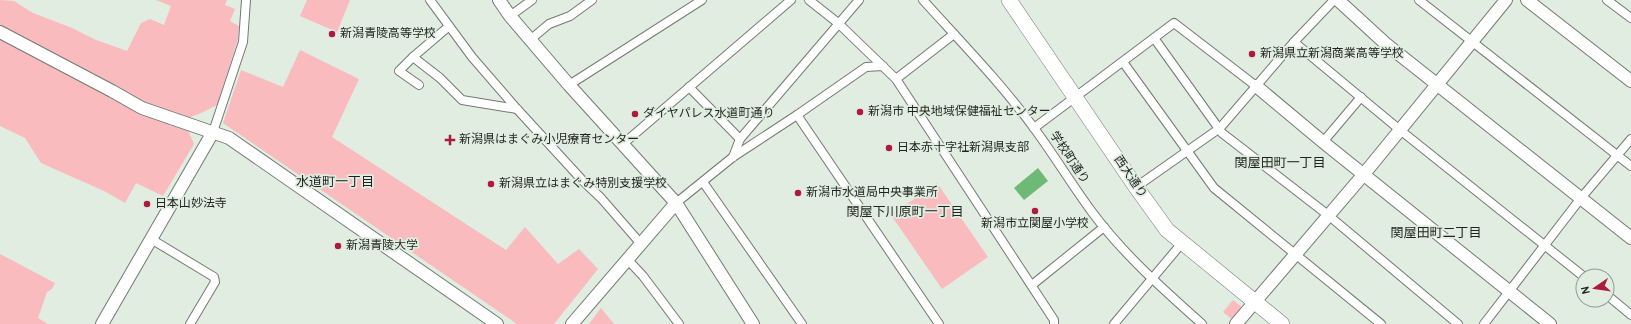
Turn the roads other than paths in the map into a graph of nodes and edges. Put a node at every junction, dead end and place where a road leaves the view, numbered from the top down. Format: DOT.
graph roads {
  1 [pos="246,0"];
  2 [pos="430,0"];
  3 [pos="498,0"];
  4 [pos="532,0"];
  5 [pos="592,0"];
  6 [pos="702,0"];
  7 [pos="791,0"];
  8 [pos="809,0"];
  9 [pos="859,0"];
  10 [pos="923,0"];
  11 [pos="1009,0"];
  12 [pos="1334,0"];
  13 [pos="1338,0"];
  14 [pos="1419,0"];
  15 [pos="1506,0"];
  16 [pos="1527,0"];
  17 [pos="1607,0"];
  18 [pos="510,16"];
  19 [pos="1631,18"];
  20 [pos="838,23"];
  21 [pos="448,27"];
  22 [pos="0,32"];
  23 [pos="954,34"];
  24 [pos="1154,38"];
  25 [pos="530,40"];
  26 [pos="1294,42"];
  27 [pos="1472,42"];
  28 [pos="414,57"];
  29 [pos="1123,62"];
  30 [pos="883,66"];
  31 [pos="896,79"];
  32 [pos="1631,81"];
  33 [pos="419,85"];
  34 [pos="569,85"];
  35 [pos="1438,85"];
  36 [pos="1256,86"];
  37 [pos="689,87"];
  38 [pos="1076,97"];
  39 [pos="1361,97"];
  40 [pos="517,109"];
  41 [pos="797,115"];
  42 [pos="1034,128"];
  43 [pos="1220,128"];
  44 [pos="1400,130"];
  45 [pos="213,132"];
  46 [pos="740,139"];
  47 [pos="1631,139"];
  48 [pos="1322,142"];
  49 [pos="623,144"];
  50 [pos="1188,151"];
  51 [pos="732,157"];
  52 [pos="1617,157"];
  53 [pos="1631,166"];
  54 [pos="1364,174"];
  55 [pos="704,182"];
  56 [pos="1136,187"];
  57 [pos="1581,198"];
  58 [pos="676,203"];
  59 [pos="1328,215"];
  60 [pos="1104,227"];
  61 [pos="151,238"];
  62 [pos="1631,238"];
  63 [pos="1182,243"];
  64 [pos="641,244"];
  65 [pos="1544,246"];
  66 [pos="1296,253"];
  67 [pos="628,260"];
  68 [pos="1575,270"];
  69 [pos="1152,280"];
  70 [pos="1032,285"];
  71 [pos="1509,292"];
  72 [pos="1255,302"];
  73 [pos="1615,302"];
  74 [pos="1631,315"];
  75 [pos="749,323"];
  76 [pos="102,324"];
  77 [pos="190,324"];
  78 [pos="497,324"];
  79 [pos="572,324"];
  80 [pos="679,324"];
  81 [pos="802,324"];
  82 [pos="939,324"];
  83 [pos="1054,324"];
  84 [pos="1114,324"];
  85 [pos="1202,324"];
  86 [pos="1236,324"];
  87 [pos="1282,324"];
  88 [pos="1381,324"];
  89 [pos="1458,324"];
  90 [pos="1484,324"];
  91 [pos="1550,324"];
  1 -- 45 [label="street"];
  2 -- 21 [label="street"];
  3 -- 18 [label="street"];
  4 -- 18 [label="street"];
  5 -- 25 [label="street"];
  6 -- 34 [label="street"];
  7 -- 37 [label="street"];
  8 -- 20 [label="street"];
  9 -- 20 [label="street"];
  10 -- 23 [label="street, 学校町通り"];
  11 -- 38 [label="highway, 西大通り"];
  12 -- 26 [label="street"];
  13 -- 35 [label="street"];
  14 -- 27 [label="street"];
  15 -- 27 [label="street"];
  16 -- 32 [label="street"];
  17 -- 19 [label="street"];
  18 -- 25 [label="street"];
  20 -- 30 [label="street"];
  20 -- 46 [label="street"];
  21 -- 28 [label="street"];
  21 -- 40 [label="street"];
  22 -- 45 [label="street"];
  23 -- 31 [label="street"];
  23 -- 42 [label="street, 学校町通り"];
  24 -- 29 [label="street"];
  24 -- 36 [label="street"];
  24 -- 43 [label="street"];
  25 -- 34 [label="street"];
  26 -- 36 [label="street"];
  26 -- 39 [label="street"];
  27 -- 35 [label="street"];
  27 -- 52 [label="street"];
  28 -- 33 [label="street"];
  28 -- 40 [label="street"];
  29 -- 38 [label="street"];
  29 -- 50 [label="street"];
  30 -- 31 [label="street"];
  30 -- 41 [label="street"];
  31 -- 70 [label="street"];
  34 -- 49 [label="street"];
  35 -- 44 [label="street"];
  35 -- 57 [label="street"];
  36 -- 43 [label="street"];
  36 -- 48 [label="street"];
  37 -- 46 [label="street"];
  37 -- 49 [label="street"];
  38 -- 42 [label="street"];
  38 -- 56 [label="highway, 西大通り"];
  39 -- 44 [label="street"];
  39 -- 48 [label="street"];
  40 -- 64 [label="street"];
  41 -- 51 [label="street"];
  41 -- 82 [label="street"];
  42 -- 60 [label="street, 学校町通り"];
  43 -- 50 [label="street"];
  43 -- 59 [label="street"];
  44 -- 54 [label="street"];
  44 -- 65 [label="street"];
  45 -- 61 [label="street"];
  45 -- 78 [label="street"];
  46 -- 51 [label="street"];
  47 -- 52 [label="street"];
  48 -- 54 [label="street"];
  49 -- 58 [label="street"];
  50 -- 56 [label="street"];
  50 -- 66 [label="street"];
  51 -- 55 [label="street"];
  52 -- 53 [label="street"];
  52 -- 57 [label="street"];
  54 -- 59 [label="street"];
  54 -- 71 [label="street"];
  55 -- 58 [label="street"];
  55 -- 81 [label="street"];
  56 -- 63 [label="highway, 西大通り"];
  57 -- 62 [label="street"];
  57 -- 65 [label="street"];
  58 -- 64 [label="street"];
  58 -- 75 [label="street"];
  59 -- 66 [label="street"];
  59 -- 89 [label="street"];
  60 -- 69 [label="street, 学校町通り"];
  60 -- 70 [label="street"];
  61 -- 76 [label="street"];
  61 -- 77 [label="street"];
  63 -- 69 [label="street"];
  63 -- 72 [label="highway, 西大通り"];
  64 -- 67 [label="street"];
  65 -- 68 [label="street"];
  65 -- 71 [label="street"];
  66 -- 72 [label="street"];
  66 -- 88 [label="street"];
  67 -- 79 [label="street"];
  67 -- 80 [label="street"];
  69 -- 84 [label="street"];
  69 -- 85 [label="street, 学校町通り"];
  70 -- 83 [label="street"];
  71 -- 90 [label="street"];
  71 -- 91 [label="street"];
  72 -- 86 [label="street"];
  72 -- 87 [label="highway, 西大通り"];
  73 -- 74 [label="street"];
}
